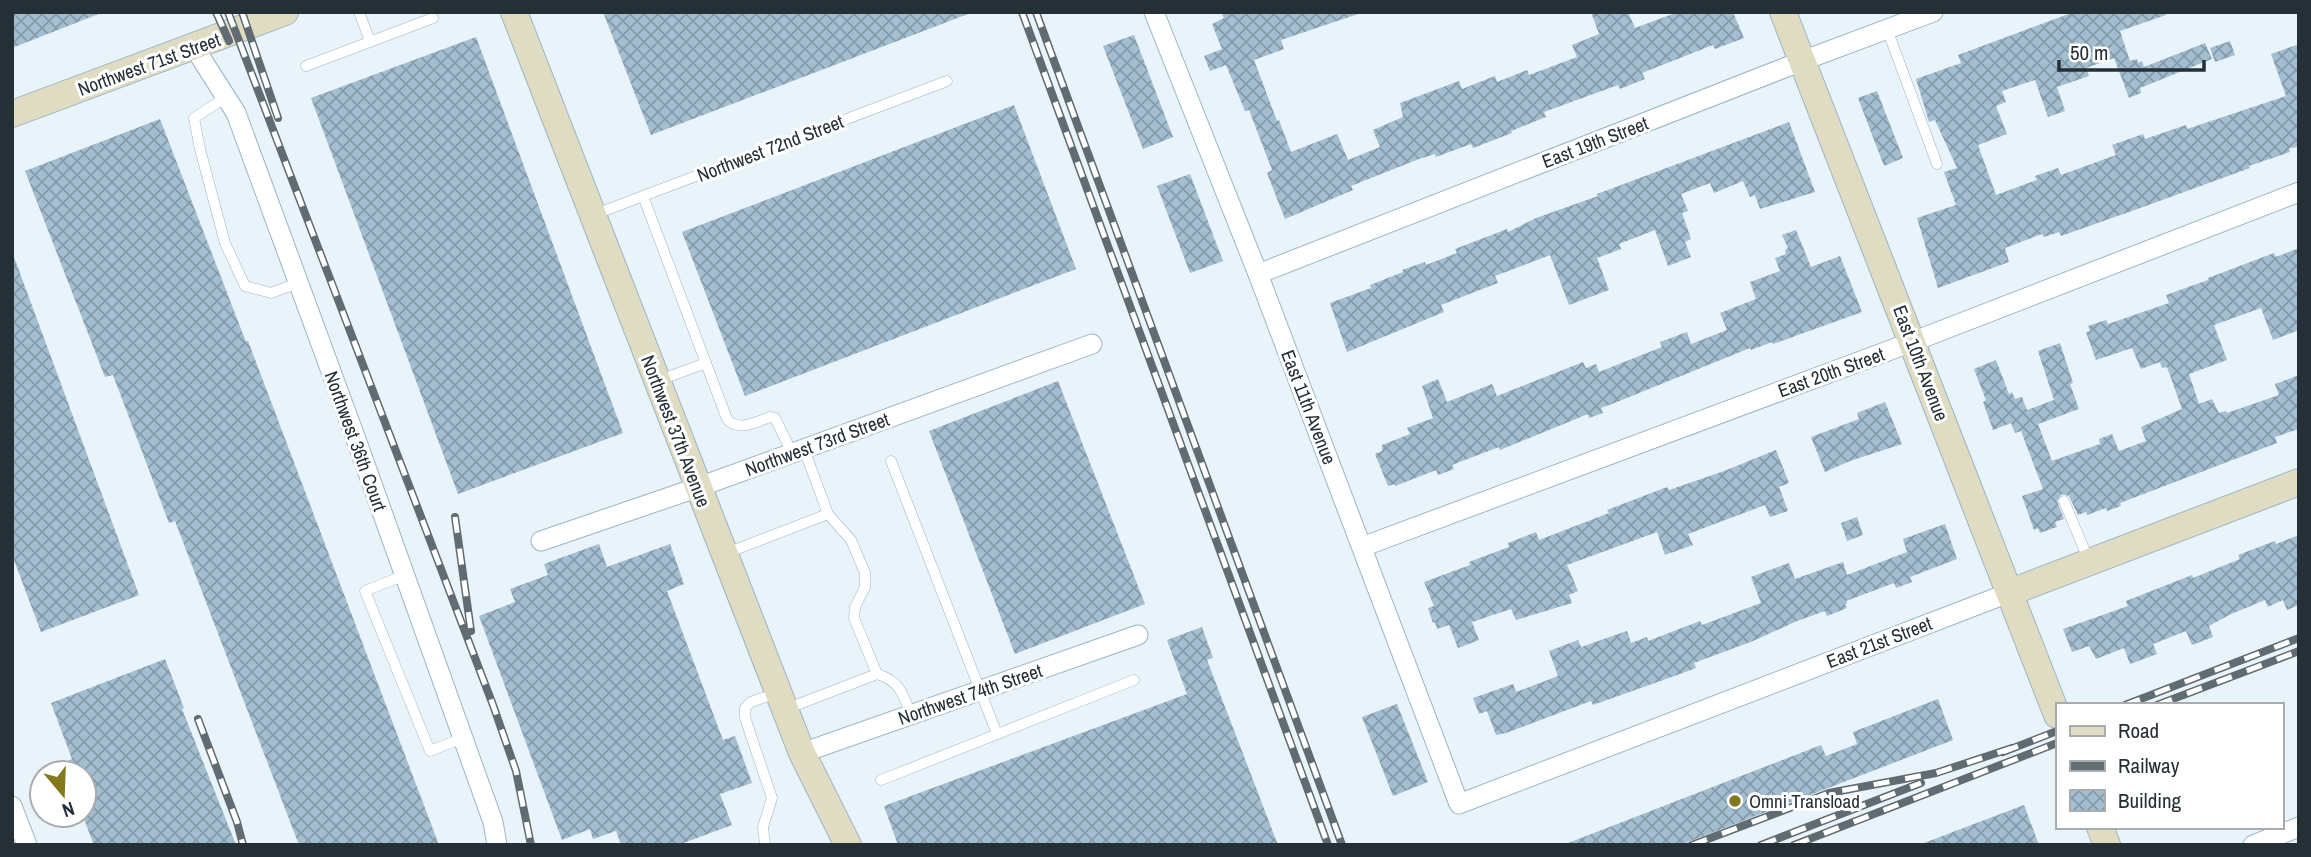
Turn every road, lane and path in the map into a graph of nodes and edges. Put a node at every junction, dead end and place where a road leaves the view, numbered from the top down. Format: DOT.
graph roads {
  1 [pos="285,12"];
  2 [pos="359,12"];
  3 [pos="514,12"];
  4 [pos="1154,12"];
  5 [pos="1783,12"];
  6 [pos="1933,12"];
  7 [pos="433,18"];
  8 [pos="1887,29"];
  9 [pos="370,41"];
  10 [pos="194,47"];
  11 [pos="1802,61"];
  12 [pos="306,66"];
  13 [pos="947,81"];
  14 [pos="226,97"];
  15 [pos="12,114"];
  16 [pos="1937,164"];
  17 [pos="2299,192"];
  18 [pos="643,196"];
  19 [pos="593,215"];
  20 [pos="1258,274"];
  21 [pos="298,283"];
  22 [pos="1912,342"];
  23 [pos="1092,344"];
  24 [pos="706,363"];
  25 [pos="657,381"];
  26 [pos="798,451"];
  27 [pos="891,461"];
  28 [pos="2299,482"];
  29 [pos="698,487"];
  30 [pos="2064,501"];
  31 [pos="828,514"];
  32 [pos="541,541"];
  33 [pos="1362,547"];
  34 [pos="724,554"];
  35 [pos="2089,562"];
  36 [pos="405,575"];
  37 [pos="2011,592"];
  38 [pos="1138,635"];
  39 [pos="877,674"];
  40 [pos="1134,680"];
  41 [pos="980,691"];
  42 [pos="781,701"];
  43 [pos="2056,712"];
  44 [pos="911,715"];
  45 [pos="997,734"];
  46 [pos="463,738"];
  47 [pos="802,754"];
  48 [pos="881,780"];
  49 [pos="1459,804"];
  50 [pos="12,806"];
  51 [pos="2299,827"];
  52 [pos="27,845"];
  53 [pos="497,845"];
  54 [pos="765,845"];
  55 [pos="848,845"];
  56 [pos="2253,845"];
  1 -- 10 [label="street, Northwest 71st Street"];
  2 -- 9 [label="lane"];
  3 -- 19 [label="street, Northwest 37th Avenue"];
  4 -- 20 [label="street, East 11th Avenue"];
  5 -- 11 [label="street, East 10th Avenue"];
  6 -- 8 [label="street, East 19th Street"];
  7 -- 9 [label="lane"];
  8 -- 11 [label="street, East 19th Street"];
  8 -- 16 [label="lane"];
  9 -- 12 [label="lane"];
  10 -- 14 [label="street, Northwest 36th Court"];
  10 -- 15 [label="street, Northwest 71st Street"];
  11 -- 20 [label="street, East 19th Street"];
  11 -- 22 [label="street, East 10th Avenue"];
  13 -- 18 [label="lane, Northwest 72nd Street"];
  14 -- 21 [label="street, Northwest 36th Court"];
  14 -- 21 [label="lane"];
  17 -- 22 [label="street, East 20th Street"];
  18 -- 19 [label="lane, Northwest 72nd Street"];
  18 -- 24 [label="lane"];
  19 -- 25 [label="street, Northwest 37th Avenue"];
  20 -- 33 [label="street, East 11th Avenue"];
  21 -- 36 [label="street, Northwest 36th Court"];
  22 -- 33 [label="street, East 20th Street"];
  22 -- 37 [label="street, East 10th Avenue"];
  23 -- 26 [label="street, Northwest 73rd Street"];
  24 -- 25 [label="lane"];
  24 -- 26 [label="lane"];
  25 -- 29 [label="street, Northwest 37th Avenue"];
  26 -- 29 [label="street, Northwest 73rd Street"];
  26 -- 31 [label="lane"];
  27 -- 41 [label="lane"];
  28 -- 35 [label="street, East 21st Street"];
  29 -- 32 [label="street, Northwest 73rd Street"];
  29 -- 34 [label="street, Northwest 37th Avenue"];
  30 -- 35 [label="lane"];
  31 -- 34 [label="lane"];
  31 -- 39 [label="lane"];
  33 -- 49 [label="street, East 11th Avenue"];
  34 -- 42 [label="street, Northwest 37th Avenue"];
  35 -- 37 [label="street, East 21st Street"];
  36 -- 46 [label="street, Northwest 36th Court"];
  36 -- 46 [label="lane"];
  37 -- 43 [label="street, East 10th Avenue"];
  37 -- 49 [label="street, East 21st Street"];
  38 -- 41 [label="street, Northwest 74th Street"];
  39 -- 42 [label="lane"];
  39 -- 44 [label="lane"];
  40 -- 45 [label="lane"];
  41 -- 44 [label="street, Northwest 74th Street"];
  41 -- 45 [label="lane"];
  42 -- 47 [label="street, Northwest 37th Avenue"];
  42 -- 54 [label="lane"];
  44 -- 47 [label="street, Northwest 74th Street"];
  45 -- 48 [label="lane"];
  46 -- 53 [label="street, Northwest 36th Court"];
  47 -- 55 [label="street, Northwest 37th Avenue"];
  50 -- 52 [label="street"];
  51 -- 56 [label="street"];
}
